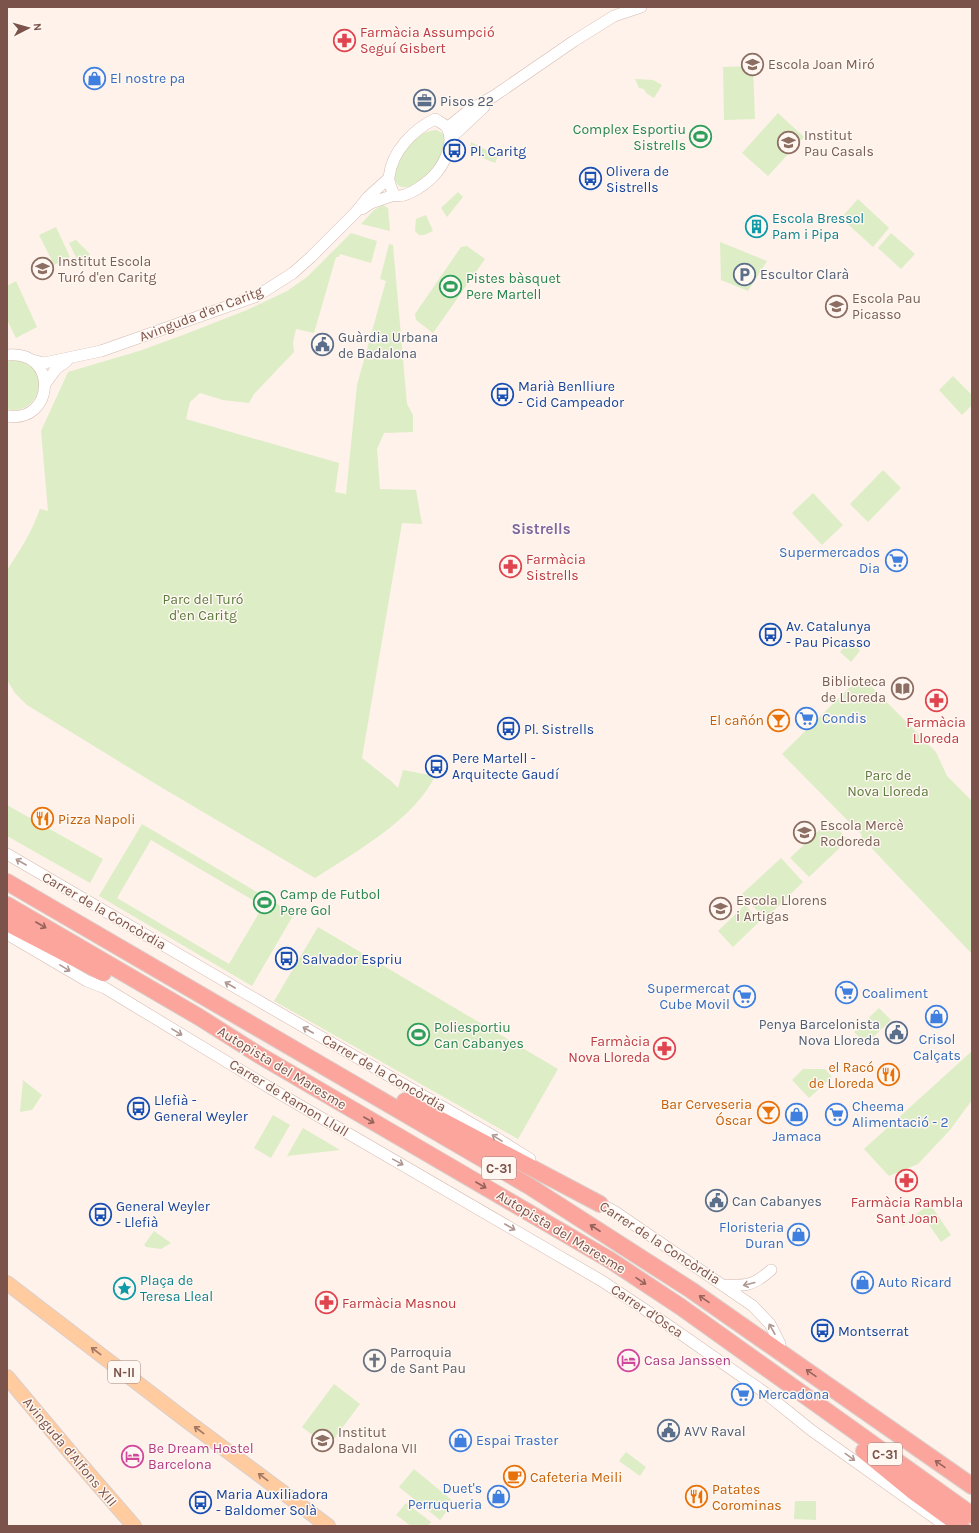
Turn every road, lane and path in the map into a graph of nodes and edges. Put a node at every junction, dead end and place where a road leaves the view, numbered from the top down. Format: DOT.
graph roads {
  1 [pos="641,7"];
  2 [pos="449,133"];
  3 [pos="389,178"];
  4 [pos="394,195"];
  5 [pos="355,213"];
  6 [pos="7,355"];
  7 [pos="70,359"];
  8 [pos="32,360"];
  9 [pos="45,384"];
  10 [pos="7,416"];
  11 [pos="7,854"];
  12 [pos="7,882"];
  13 [pos="7,905"];
  14 [pos="7,924"];
  15 [pos="7,934"];
  16 [pos="199,1017"];
  17 [pos="337,1073"];
  18 [pos="600,1204"];
  19 [pos="571,1263"];
  20 [pos="771,1270"];
  21 [pos="7,1283"];
  22 [pos="723,1285"];
  23 [pos="780,1344"];
  24 [pos="7,1377"];
  25 [pos="799,1391"];
  26 [pos="972,1486"];
  27 [pos="972,1516"];
  28 [pos="134,1526"];
  29 [pos="328,1526"];
  30 [pos="946,1526"];
  31 [pos="960,1526"];
  1 -- 2 [label="street"];
  2 -- 3 [label="street"];
  2 -- 4 [label="street, Avinguda d'en Caritg"];
  3 -- 4 [label="street"];
  3 -- 5 [label="street, Avinguda d'en Caritg"];
  4 -- 5 [label="street, Avinguda d'en Caritg"];
  5 -- 7 [label="street, Avinguda d'en Caritg"];
  6 -- 8 [label="street, Avinguda d'en Caritg"];
  7 -- 8 [label="street, Avinguda d'en Caritg"];
  7 -- 9 [label="street, Avinguda d'en Caritg"];
  8 -- 9 [label="street"];
  9 -- 10 [label="street"];
  18 -- 11 [label="street, Carrer de la Concòrdia, one-way"];
  12 -- 17 [label="highway, Autopista del Maresme / C-31"];
  13 -- 16 [label="highway, Autopista del Maresme / C-31, one-way"];
  14 -- 16 [label="highway"];
  15 -- 19 [label="street, Carrer de Ramon Llull, one-way"];
  16 -- 25 [label="highway, Autopista del Maresme / C-31, one-way"];
  17 -- 18 [label="highway"];
  26 -- 17 [label="highway, Autopista del Maresme / C-31, one-way"];
  18 -- 22 [label="street, Carrer de la Concòrdia"];
  19 -- 30 [label="street, Carrer d'Osca, one-way"];
  20 -- 22 [label="street, one-way"];
  29 -- 21 [label="main road, N-II, one-way"];
  23 -- 22 [label="street, Carrer de la Concòrdia, one-way"];
  24 -- 28 [label="main road, Avinguda d'Alfons XIII"];
  25 -- 27 [label="highway, Autopista del Maresme / C-31"];
  25 -- 31 [label="highway"];
}
